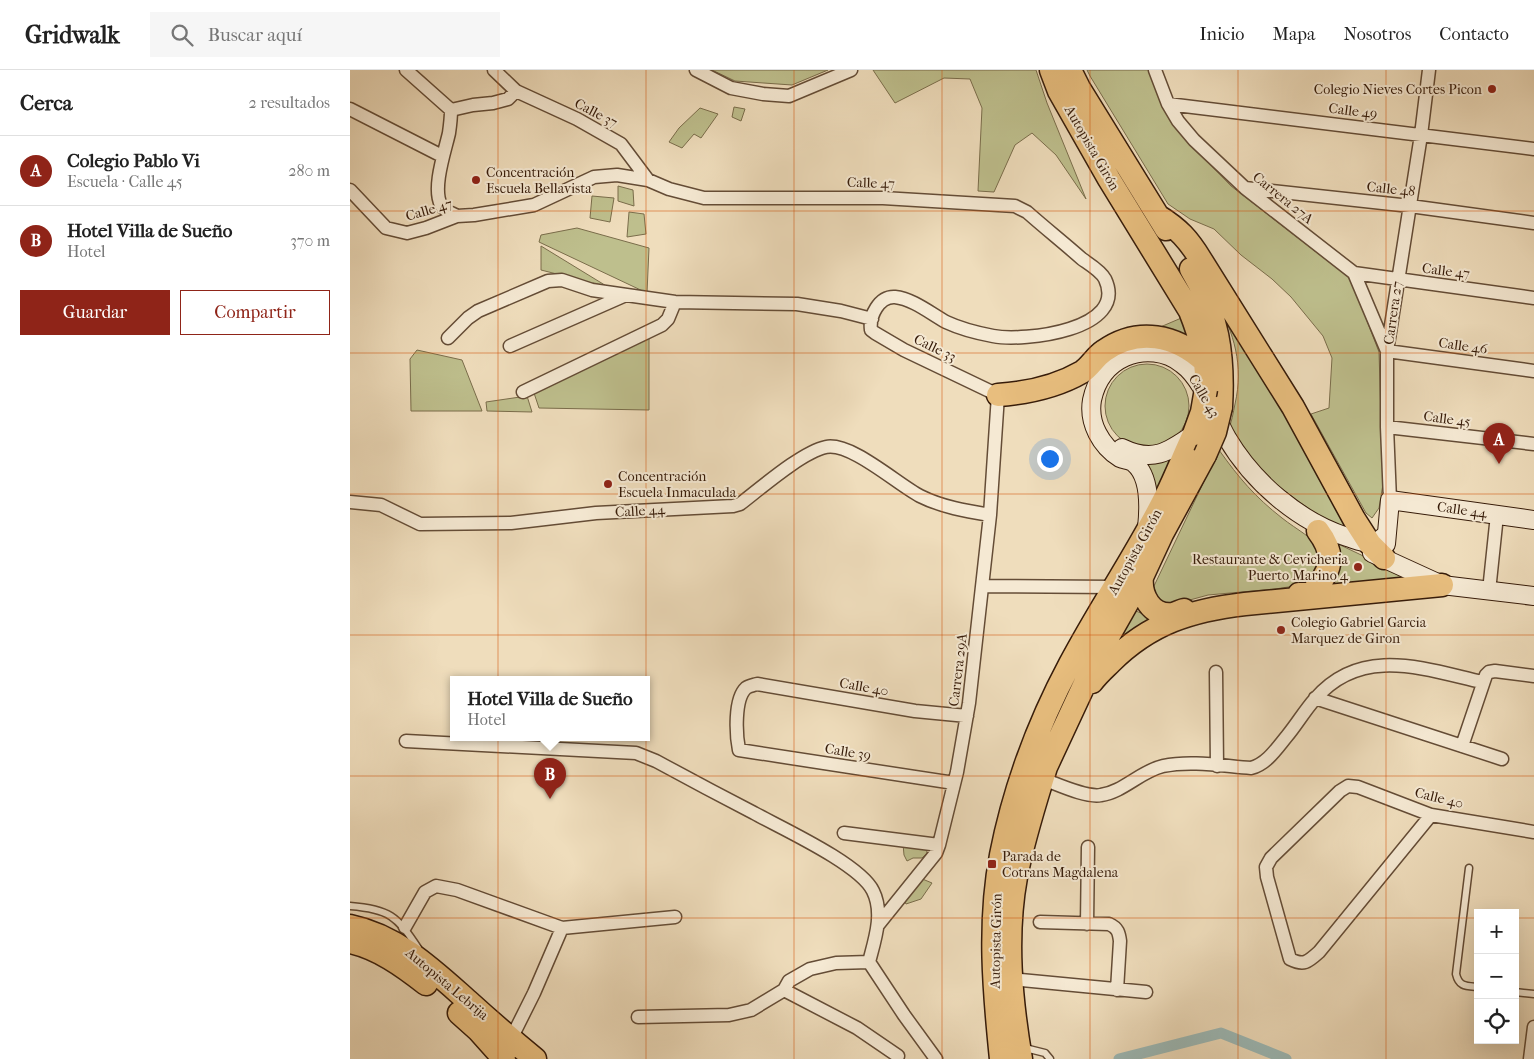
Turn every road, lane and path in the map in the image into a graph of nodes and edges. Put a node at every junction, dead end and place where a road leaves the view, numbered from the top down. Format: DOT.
graph roads {
  1 [pos="406,70"];
  2 [pos="494,70"];
  3 [pos="696,70"];
  4 [pos="851,70"];
  5 [pos="1052,70"];
  6 [pos="1070,70"];
  7 [pos="1155,70"];
  8 [pos="1429,70"];
  9 [pos="516,91"];
  10 [pos="1168,104"];
  11 [pos="350,109"];
  12 [pos="451,110"];
  13 [pos="1422,135"];
  14 [pos="1534,149"];
  15 [pos="442,156"];
  16 [pos="648,180"];
  17 [pos="1245,188"];
  18 [pos="350,190"];
  19 [pos="1410,206"];
  20 [pos="457,216"];
  21 [pos="1158,216"];
  22 [pos="1534,223"];
  23 [pos="1354,274"];
  24 [pos="1398,280"];
  25 [pos="626,295"];
  26 [pos="1534,298"];
  27 [pos="675,302"];
  28 [pos="872,319"];
  29 [pos="448,338"];
  30 [pos="510,346"];
  31 [pos="1387,351"];
  32 [pos="1205,362"];
  33 [pos="1534,371"];
  34 [pos="523,392"];
  35 [pos="1201,393"];
  36 [pos="998,396"];
  37 [pos="1387,427"];
  38 [pos="1194,434"];
  39 [pos="1534,444"];
  40 [pos="1214,452"];
  41 [pos="1390,500"];
  42 [pos="350,502"];
  43 [pos="990,515"];
  44 [pos="1498,515"];
  45 [pos="1534,520"];
  46 [pos="1147,531"];
  47 [pos="1318,531"];
  48 [pos="1375,540"];
  49 [pos="1142,577"];
  50 [pos="1442,585"];
  51 [pos="983,586"];
  52 [pos="1115,587"];
  53 [pos="1489,591"];
  54 [pos="1534,596"];
  55 [pos="1216,672"];
  56 [pos="1534,676"];
  57 [pos="1486,677"];
  58 [pos="1315,698"];
  59 [pos="1071,714"];
  60 [pos="967,716"];
  61 [pos="406,741"];
  62 [pos="1462,746"];
  63 [pos="739,750"];
  64 [pos="1502,759"];
  65 [pos="1217,766"];
  66 [pos="1043,779"];
  67 [pos="954,783"];
  68 [pos="1431,815"];
  69 [pos="1534,832"];
  70 [pos="844,833"];
  71 [pos="939,845"];
  72 [pos="1088,847"];
  73 [pos="1469,868"];
  74 [pos="350,906"];
  75 [pos="675,917"];
  76 [pos="1040,922"];
  77 [pos="1087,924"];
  78 [pos="878,925"];
  79 [pos="562,928"];
  80 [pos="378,929"];
  81 [pos="350,942"];
  82 [pos="869,962"];
  83 [pos="1011,979"];
  84 [pos="1474,986"];
  85 [pos="784,990"];
  86 [pos="1117,990"];
  87 [pos="1146,992"];
  88 [pos="1519,992"];
  89 [pos="1534,994"];
  90 [pos="638,1017"];
  91 [pos="1534,1027"];
  92 [pos="508,1049"];
  93 [pos="1013,1055"];
  94 [pos="898,1056"];
  95 [pos="535,1059"];
  96 [pos="936,1059"];
  97 [pos="1050,1059"];
  98 [pos="1530,1059"];
  1 -- 12 [label="street"];
  2 -- 9 [label="street, Calle 37"];
  3 -- 4 [label="street"];
  5 -- 32 [label="highway, Autopista Girón"];
  6 -- 21 [label="highway, Autopista Girón"];
  7 -- 10 [label="street, Carrera 27A"];
  8 -- 13 [label="street, Carrera 27"];
  9 -- 12 [label="street"];
  9 -- 16 [label="street, Calle 37"];
  10 -- 13 [label="street, Calle 49"];
  10 -- 17 [label="street, Carrera 27A"];
  11 -- 15 [label="street"];
  12 -- 15 [label="street"];
  13 -- 14 [label="street, Calle 49"];
  13 -- 19 [label="street, Carrera 27"];
  15 -- 20 [label="street"];
  16 -- 20 [label="street, Calle 47"];
  16 -- 28 [label="street, Calle 47"];
  17 -- 19 [label="street, Calle 48"];
  17 -- 23 [label="street, Carrera 27A"];
  18 -- 20 [label="street, Calle 47"];
  19 -- 22 [label="street, Calle 48"];
  19 -- 24 [label="street, Carrera 27"];
  21 -- 40 [label="highway, Autopista Girón, bridge"];
  21 -- 48 [label="highway"];
  23 -- 24 [label="street, Calle 47"];
  23 -- 31 [label="street, Carrera 27A"];
  24 -- 26 [label="street, Calle 47"];
  24 -- 31 [label="street, Carrera 27"];
  25 -- 27 [label="street"];
  25 -- 29 [label="street"];
  25 -- 30 [label="street"];
  27 -- 28 [label="street"];
  27 -- 34 [label="street"];
  28 -- 36 [label="street, Calle 33"];
  31 -- 33 [label="street, Calle 46"];
  31 -- 37 [label="street, Carrera 27"];
  32 -- 35 [label="highway, Autopista Girón"];
  32 -- 36 [label="highway"];
  35 -- 38 [label="highway, Autopista Girón, bridge"];
  35 -- 38 [label="street, Calle 43"];
  36 -- 43 [label="street, Carrera 29A"];
  37 -- 39 [label="street, Calle 45"];
  37 -- 41 [label="street, Carrera 27"];
  38 -- 46 [label="highway, Autopista Girón"];
  40 -- 47 [label="street, Calle 43"];
  40 -- 49 [label="highway, Autopista Girón"];
  41 -- 44 [label="street, Calle 44"];
  41 -- 48 [label="street, Carrera 27"];
  42 -- 43 [label="street, Calle 44"];
  43 -- 51 [label="street, Carrera 29A"];
  44 -- 45 [label="street, Calle 44"];
  44 -- 53 [label="street"];
  46 -- 48 [label="street, Calle 43"];
  46 -- 52 [label="highway, Autopista Girón"];
  47 -- 48 [label="street, Calle 43"];
  47 -- 49 [label="highway"];
  48 -- 50 [label="street, Calle 43"];
  49 -- 59 [label="highway, Autopista Girón"];
  50 -- 53 [label="street, Calle 43"];
  50 -- 59 [label="highway"];
  51 -- 52 [label="street"];
  51 -- 60 [label="street, Carrera 29A"];
  52 -- 93 [label="highway, Autopista Girón"];
  53 -- 54 [label="street, Calle 43"];
  55 -- 65 [label="street"];
  56 -- 57 [label="street"];
  57 -- 58 [label="street"];
  57 -- 62 [label="street"];
  58 -- 62 [label="street"];
  58 -- 65 [label="street"];
  59 -- 66 [label="highway, Autopista Girón"];
  60 -- 63 [label="street, Calle 40"];
  60 -- 67 [label="street, Carrera 29A"];
  61 -- 78 [label="street"];
  62 -- 64 [label="street"];
  63 -- 67 [label="street, Calle 39"];
  65 -- 66 [label="street"];
  66 -- 83 [label="highway, Autopista Girón"];
  67 -- 71 [label="street, Carrera 29A"];
  68 -- 68 [label="street, Calle 40"];
  68 -- 69 [label="street, Calle 40"];
  70 -- 71 [label="street"];
  71 -- 78 [label="street, Carrera 29A"];
  72 -- 77 [label="street"];
  73 -- 84 [label="lane"];
  74 -- 80 [label="lane"];
  75 -- 79 [label="street"];
  76 -- 77 [label="street"];
  77 -- 86 [label="street"];
  78 -- 82 [label="street"];
  79 -- 80 [label="street"];
  79 -- 92 [label="street"];
  80 -- 92 [label="highway, Autopista Lebrija"];
  81 -- 92 [label="highway, Autopista Lebrija"];
  82 -- 85 [label="street"];
  82 -- 96 [label="street"];
  83 -- 86 [label="street"];
  83 -- 93 [label="highway, Autopista Girón"];
  85 -- 90 [label="street"];
  85 -- 94 [label="street"];
  86 -- 87 [label="street"];
  88 -- 89 [label="lane"];
  91 -- 98 [label="street"];
  92 -- 95 [label="highway, Autopista Lebrija"];
  93 -- 97 [label="lane"];
}
